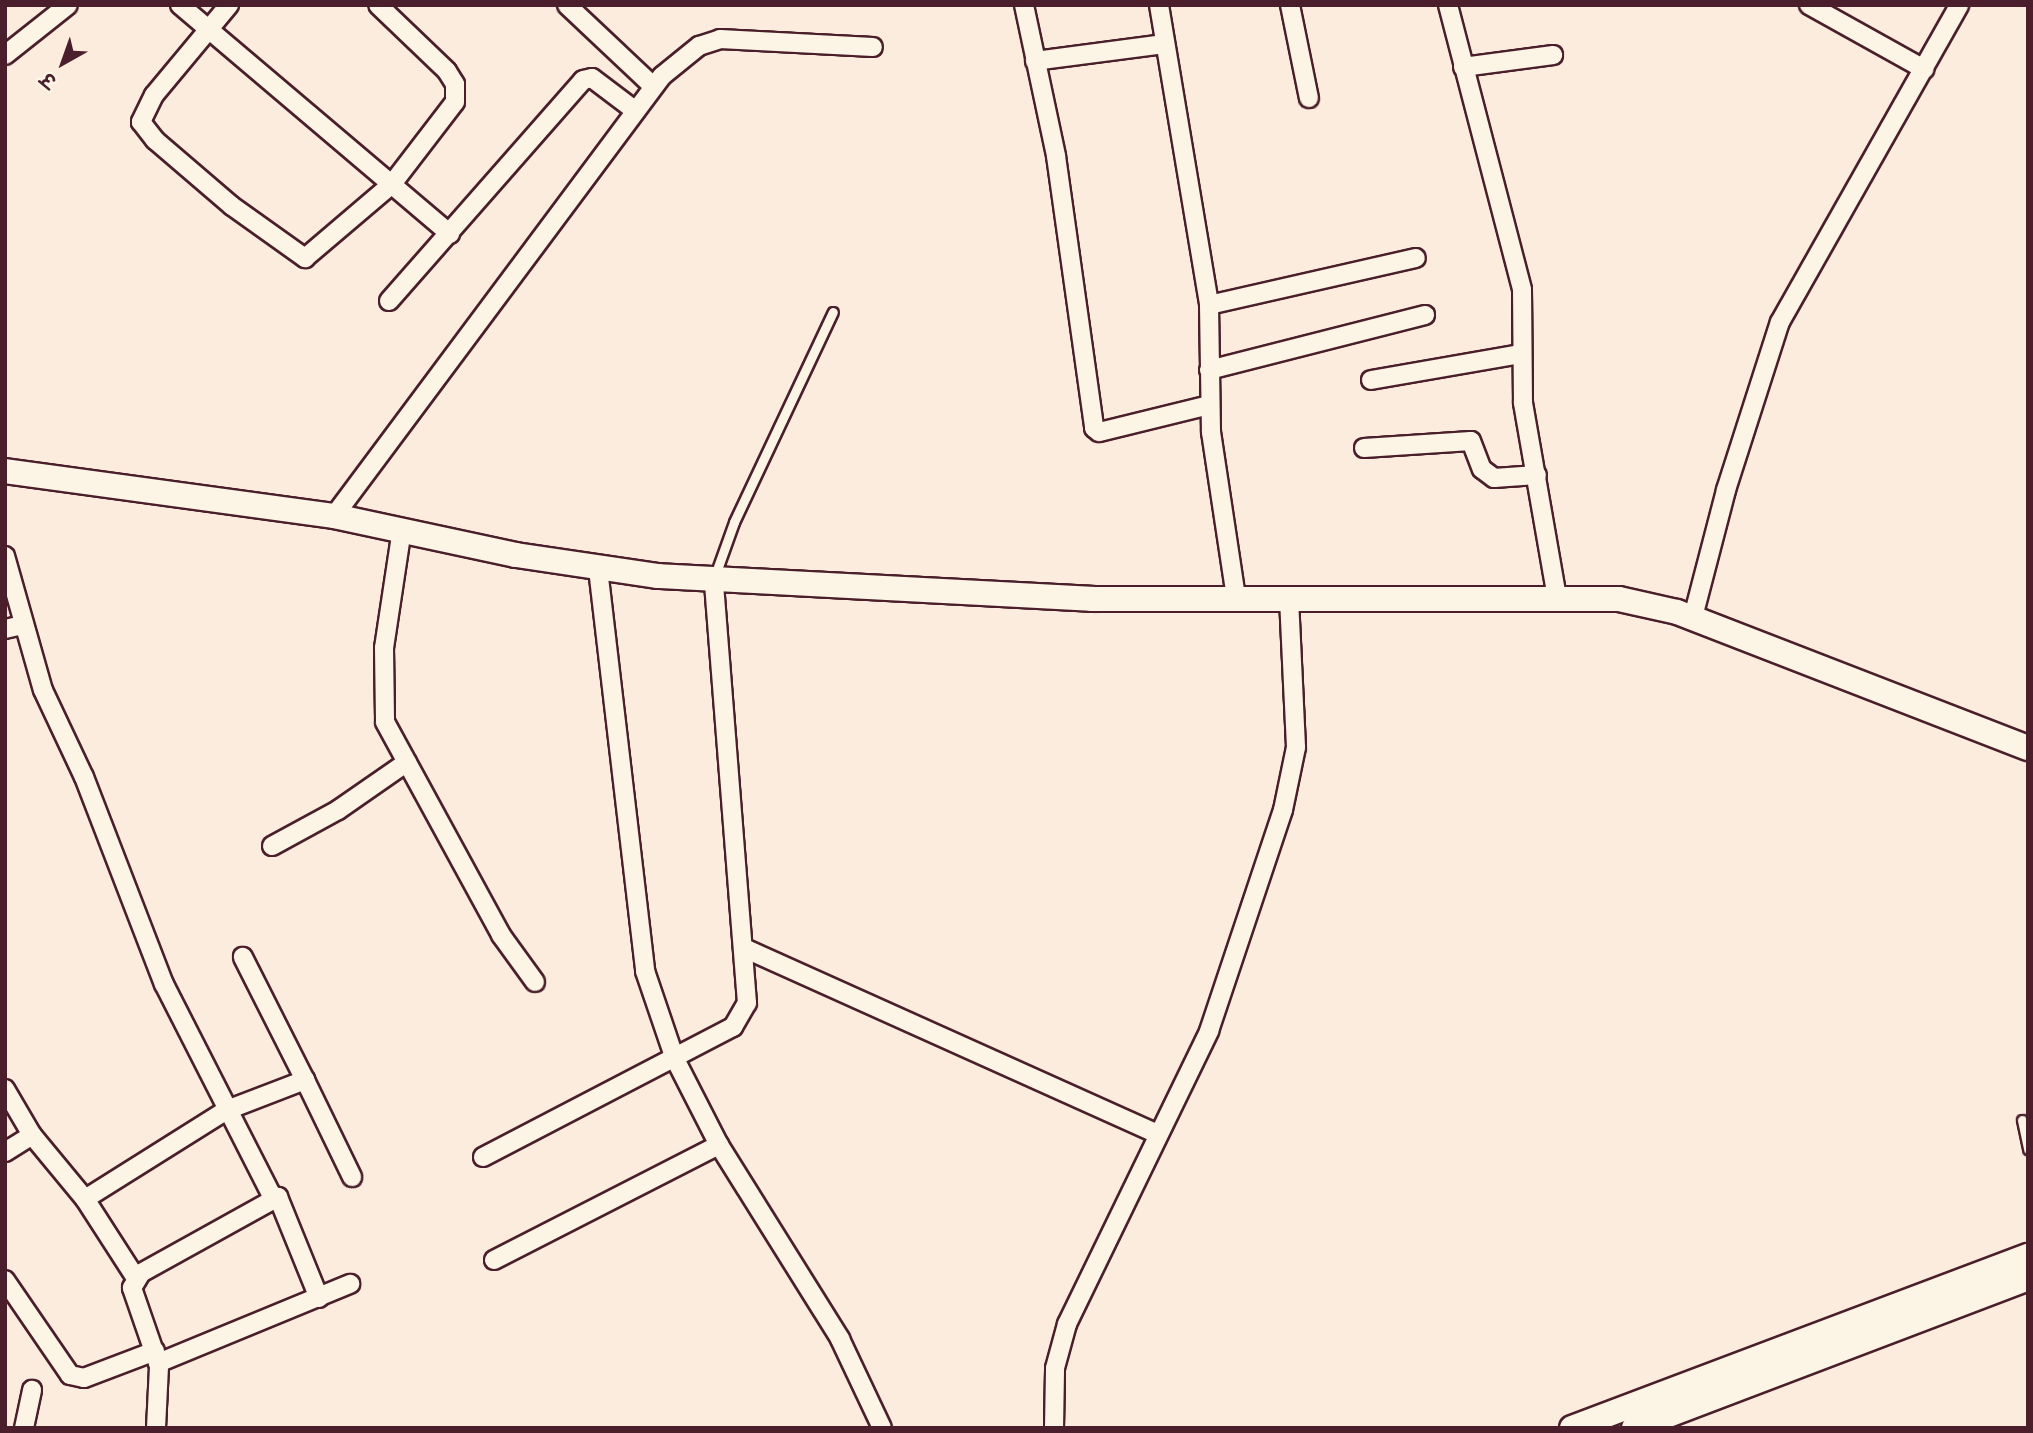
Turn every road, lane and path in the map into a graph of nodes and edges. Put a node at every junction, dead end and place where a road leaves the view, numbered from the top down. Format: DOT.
graph roads {
  1 [pos="68,5"];
  2 [pos="180,5"];
  3 [pos="229,5"];
  4 [pos="378,5"];
  5 [pos="566,5"];
  6 [pos="1024,5"];
  7 [pos="1159,5"];
  8 [pos="1290,5"];
  9 [pos="1448,5"];
  10 [pos="1809,5"];
  11 [pos="1959,5"];
  12 [pos="205,28"];
  13 [pos="1165,44"];
  14 [pos="873,47"];
  15 [pos="5,55"];
  16 [pos="1553,55"];
  17 [pos="1035,61"];
  18 [pos="1463,67"];
  19 [pos="1924,69"];
  20 [pos="653,86"];
  21 [pos="1309,98"];
  22 [pos="633,109"];
  23 [pos="392,184"];
  24 [pos="450,233"];
  25 [pos="1416,258"];
  26 [pos="388,301"];
  27 [pos="1209,305"];
  28 [pos="834,312"];
  29 [pos="1425,315"];
  30 [pos="1520,354"];
  31 [pos="1209,370"];
  32 [pos="1371,380"];
  33 [pos="1209,405"];
  34 [pos="1364,448"];
  35 [pos="5,471"];
  36 [pos="1537,475"];
  37 [pos="334,516"];
  38 [pos="402,529"];
  39 [pos="5,556"];
  40 [pos="598,569"];
  41 [pos="714,580"];
  42 [pos="1236,598"];
  43 [pos="1557,598"];
  44 [pos="1289,601"];
  45 [pos="1693,617"];
  46 [pos="23,625"];
  47 [pos="5,629"];
  48 [pos="2028,748"];
  49 [pos="407,762"];
  50 [pos="272,846"];
  51 [pos="746,949"];
  52 [pos="243,957"];
  53 [pos="535,982"];
  54 [pos="675,1059"];
  55 [pos="305,1080"];
  56 [pos="5,1089"];
  57 [pos="227,1110"];
  58 [pos="2022,1120"];
  59 [pos="1158,1133"];
  60 [pos="32,1135"];
  61 [pos="719,1145"];
  62 [pos="2028,1149"];
  63 [pos="5,1152"];
  64 [pos="483,1157"];
  65 [pos="352,1177"];
  66 [pos="273,1198"];
  67 [pos="85,1199"];
  68 [pos="2028,1256"];
  69 [pos="494,1260"];
  70 [pos="136,1278"];
  71 [pos="2028,1278"];
  72 [pos="5,1280"];
  73 [pos="350,1284"];
  74 [pos="319,1298"];
  75 [pos="156,1357"];
  76 [pos="32,1390"];
  77 [pos="24,1428"];
  78 [pos="156,1428"];
  79 [pos="882,1428"];
  80 [pos="1054,1428"];
  81 [pos="1572,1428"];
  82 [pos="1634,1428"];
  1 -- 15 [label="street"];
  2 -- 12 [label="street"];
  3 -- 12 [label="street"];
  4 -- 23 [label="street"];
  5 -- 20 [label="street"];
  6 -- 17 [label="street"];
  7 -- 13 [label="street"];
  8 -- 21 [label="street"];
  9 -- 18 [label="street"];
  10 -- 19 [label="street"];
  11 -- 19 [label="street"];
  12 -- 23 [label="street"];
  12 -- 23 [label="street"];
  13 -- 17 [label="street"];
  13 -- 27 [label="street"];
  14 -- 20 [label="street"];
  16 -- 18 [label="street"];
  17 -- 33 [label="street"];
  18 -- 30 [label="street"];
  19 -- 45 [label="street"];
  20 -- 22 [label="street"];
  22 -- 24 [label="street"];
  22 -- 37 [label="street"];
  23 -- 24 [label="street"];
  24 -- 26 [label="street"];
  25 -- 27 [label="street"];
  27 -- 31 [label="street"];
  28 -- 41 [label="lane"];
  29 -- 31 [label="street"];
  30 -- 32 [label="street"];
  30 -- 36 [label="street"];
  31 -- 33 [label="street"];
  33 -- 42 [label="street"];
  34 -- 36 [label="street"];
  35 -- 37 [label="street"];
  36 -- 43 [label="street"];
  37 -- 38 [label="street"];
  38 -- 40 [label="street"];
  38 -- 49 [label="street"];
  39 -- 46 [label="street"];
  40 -- 41 [label="street"];
  40 -- 54 [label="street"];
  41 -- 42 [label="street"];
  41 -- 51 [label="street"];
  42 -- 44 [label="street"];
  43 -- 44 [label="street"];
  43 -- 45 [label="street"];
  44 -- 59 [label="street"];
  45 -- 48 [label="street"];
  46 -- 47 [label="street"];
  46 -- 57 [label="street"];
  49 -- 50 [label="street"];
  49 -- 53 [label="street"];
  51 -- 54 [label="street"];
  51 -- 59 [label="street"];
  52 -- 55 [label="street"];
  54 -- 61 [label="street"];
  54 -- 64 [label="street"];
  55 -- 57 [label="street"];
  55 -- 65 [label="street"];
  56 -- 60 [label="street"];
  57 -- 66 [label="street"];
  57 -- 67 [label="street"];
  58 -- 62 [label="lane"];
  59 -- 80 [label="street"];
  60 -- 63 [label="street"];
  60 -- 67 [label="street"];
  61 -- 69 [label="street"];
  61 -- 79 [label="street"];
  66 -- 70 [label="street"];
  66 -- 74 [label="street"];
  67 -- 70 [label="street"];
  68 -- 81 [label="street"];
  70 -- 75 [label="street"];
  71 -- 82 [label="street"];
  72 -- 75 [label="street"];
  73 -- 74 [label="street"];
  74 -- 75 [label="street"];
  75 -- 78 [label="street"];
  76 -- 77 [label="street"];
}
